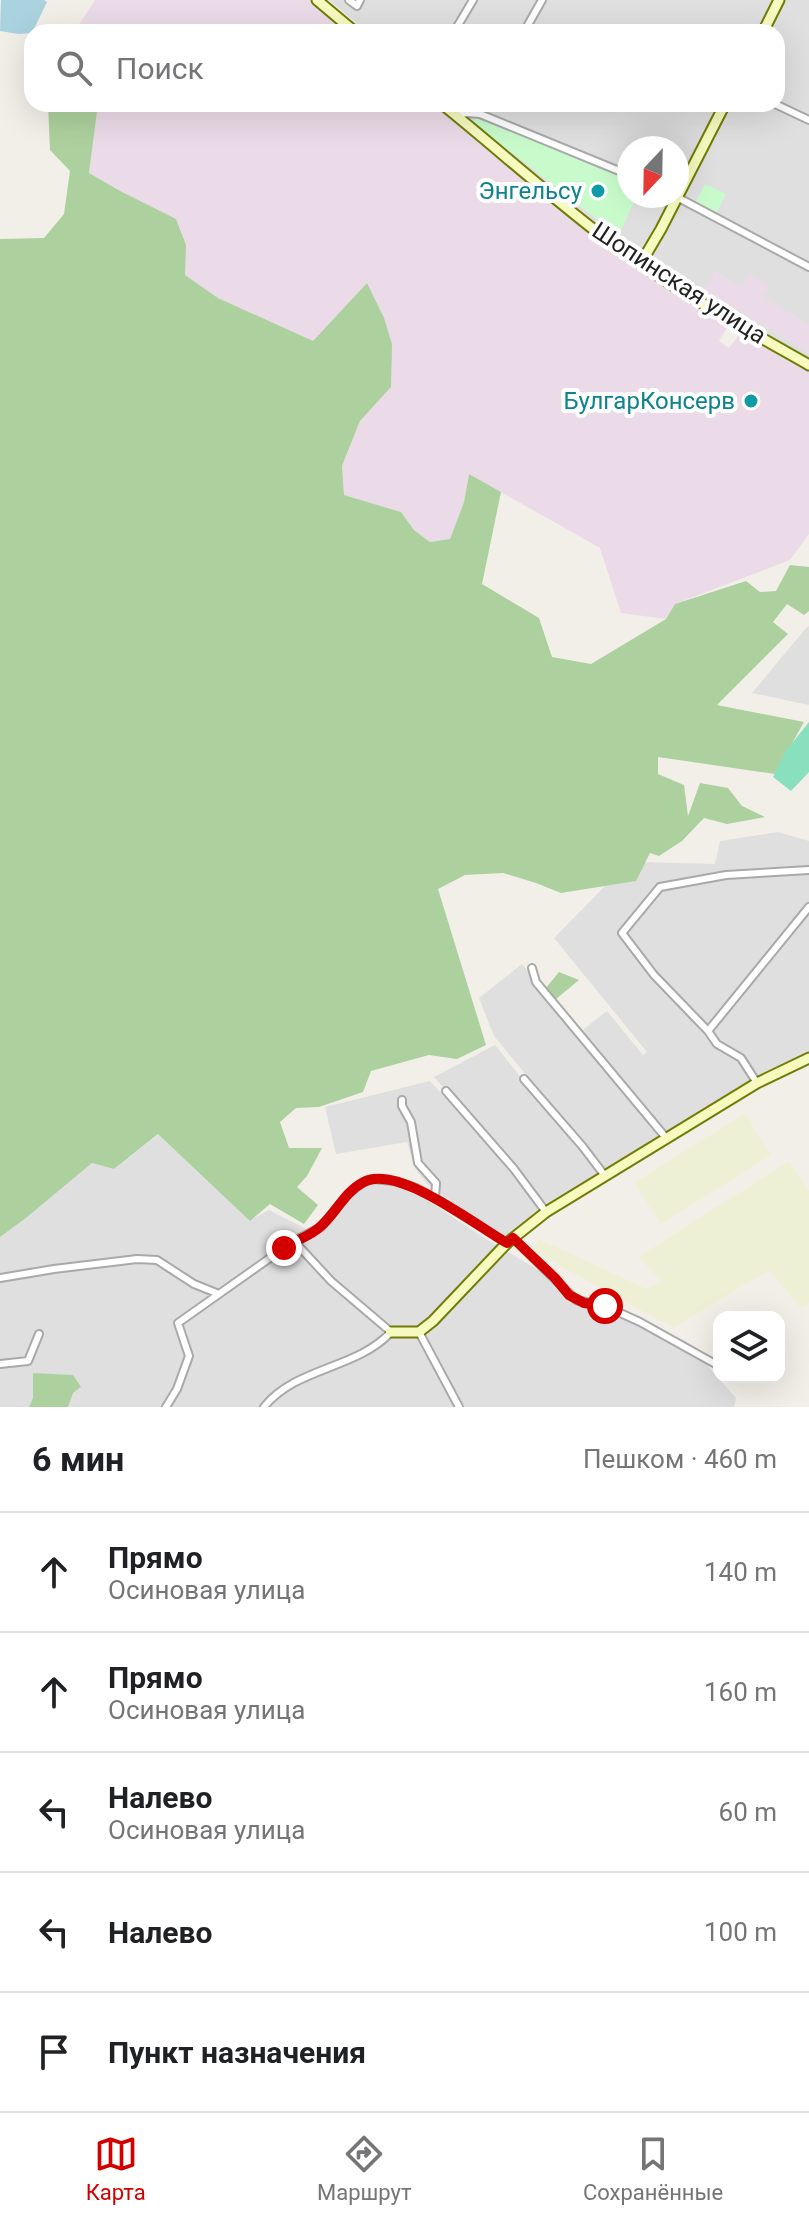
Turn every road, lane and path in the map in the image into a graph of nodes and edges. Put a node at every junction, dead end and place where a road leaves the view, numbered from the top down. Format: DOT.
graph roads {
  1 [pos="317,0"];
  2 [pos="349,0"];
  3 [pos="360,0"];
  4 [pos="473,0"];
  5 [pos="542,0"];
  6 [pos="779,0"];
  7 [pos="346,24"];
  8 [pos="459,24"];
  9 [pos="528,24"];
  10 [pos="767,24"];
  11 [pos="785,109"];
  12 [pos="451,112"];
  13 [pos="721,112"];
  14 [pos="480,114"];
  15 [pos="455,115"];
  16 [pos="809,120"];
  17 [pos="617,170"];
  18 [pos="689,172"];
  19 [pos="689,204"];
  20 [pos="670,208"];
  21 [pos="641,263"];
  22 [pos="809,267"];
  23 [pos="809,365"];
  24 [pos="809,870"];
  25 [pos="809,907"];
  26 [pos="532,968"];
  27 [pos="708,1031"];
  28 [pos="809,1058"];
  29 [pos="524,1079"];
  30 [pos="757,1083"];
  31 [pos="446,1091"];
  32 [pos="402,1100"];
  33 [pos="667,1139"];
  34 [pos="605,1176"];
  35 [pos="435,1198"];
  36 [pos="546,1212"];
  37 [pos="510,1240"];
  38 [pos="294,1241"];
  39 [pos="0,1278"];
  40 [pos="219,1294"];
  41 [pos="391,1332"];
  42 [pos="419,1332"];
  43 [pos="39,1334"];
  44 [pos="713,1363"];
  45 [pos="0,1364"];
  46 [pos="166,1407"];
  47 [pos="264,1407"];
  48 [pos="459,1407"];
  1 -- 7 [label="street"];
  2 -- 3 [label="street"];
  4 -- 8 [label="street"];
  5 -- 9 [label="street"];
  6 -- 10 [label="street"];
  11 -- 16 [label="street"];
  12 -- 15 [label="street, Шопинская улица"];
  13 -- 18 [label="street"];
  14 -- 15 [label="street"];
  14 -- 17 [label="street"];
  15 -- 21 [label="street, Шопинская улица"];
  19 -- 22 [label="street"];
  20 -- 21 [label="street"];
  21 -- 23 [label="street, Шопинская улица"];
  24 -- 27 [label="street"];
  25 -- 27 [label="street"];
  26 -- 33 [label="street"];
  27 -- 30 [label="street"];
  28 -- 30 [label="street"];
  29 -- 34 [label="street"];
  30 -- 33 [label="street"];
  31 -- 36 [label="street"];
  32 -- 35 [label="street"];
  33 -- 34 [label="street"];
  34 -- 36 [label="street"];
  35 -- 37 [label="street"];
  35 -- 38 [label="street"];
  36 -- 37 [label="street"];
  37 -- 42 [label="street"];
  37 -- 44 [label="street"];
  38 -- 40 [label="street"];
  38 -- 41 [label="street"];
  39 -- 40 [label="street"];
  40 -- 46 [label="street"];
  41 -- 42 [label="street"];
  41 -- 47 [label="street"];
  42 -- 48 [label="street"];
  43 -- 45 [label="street"];
}
